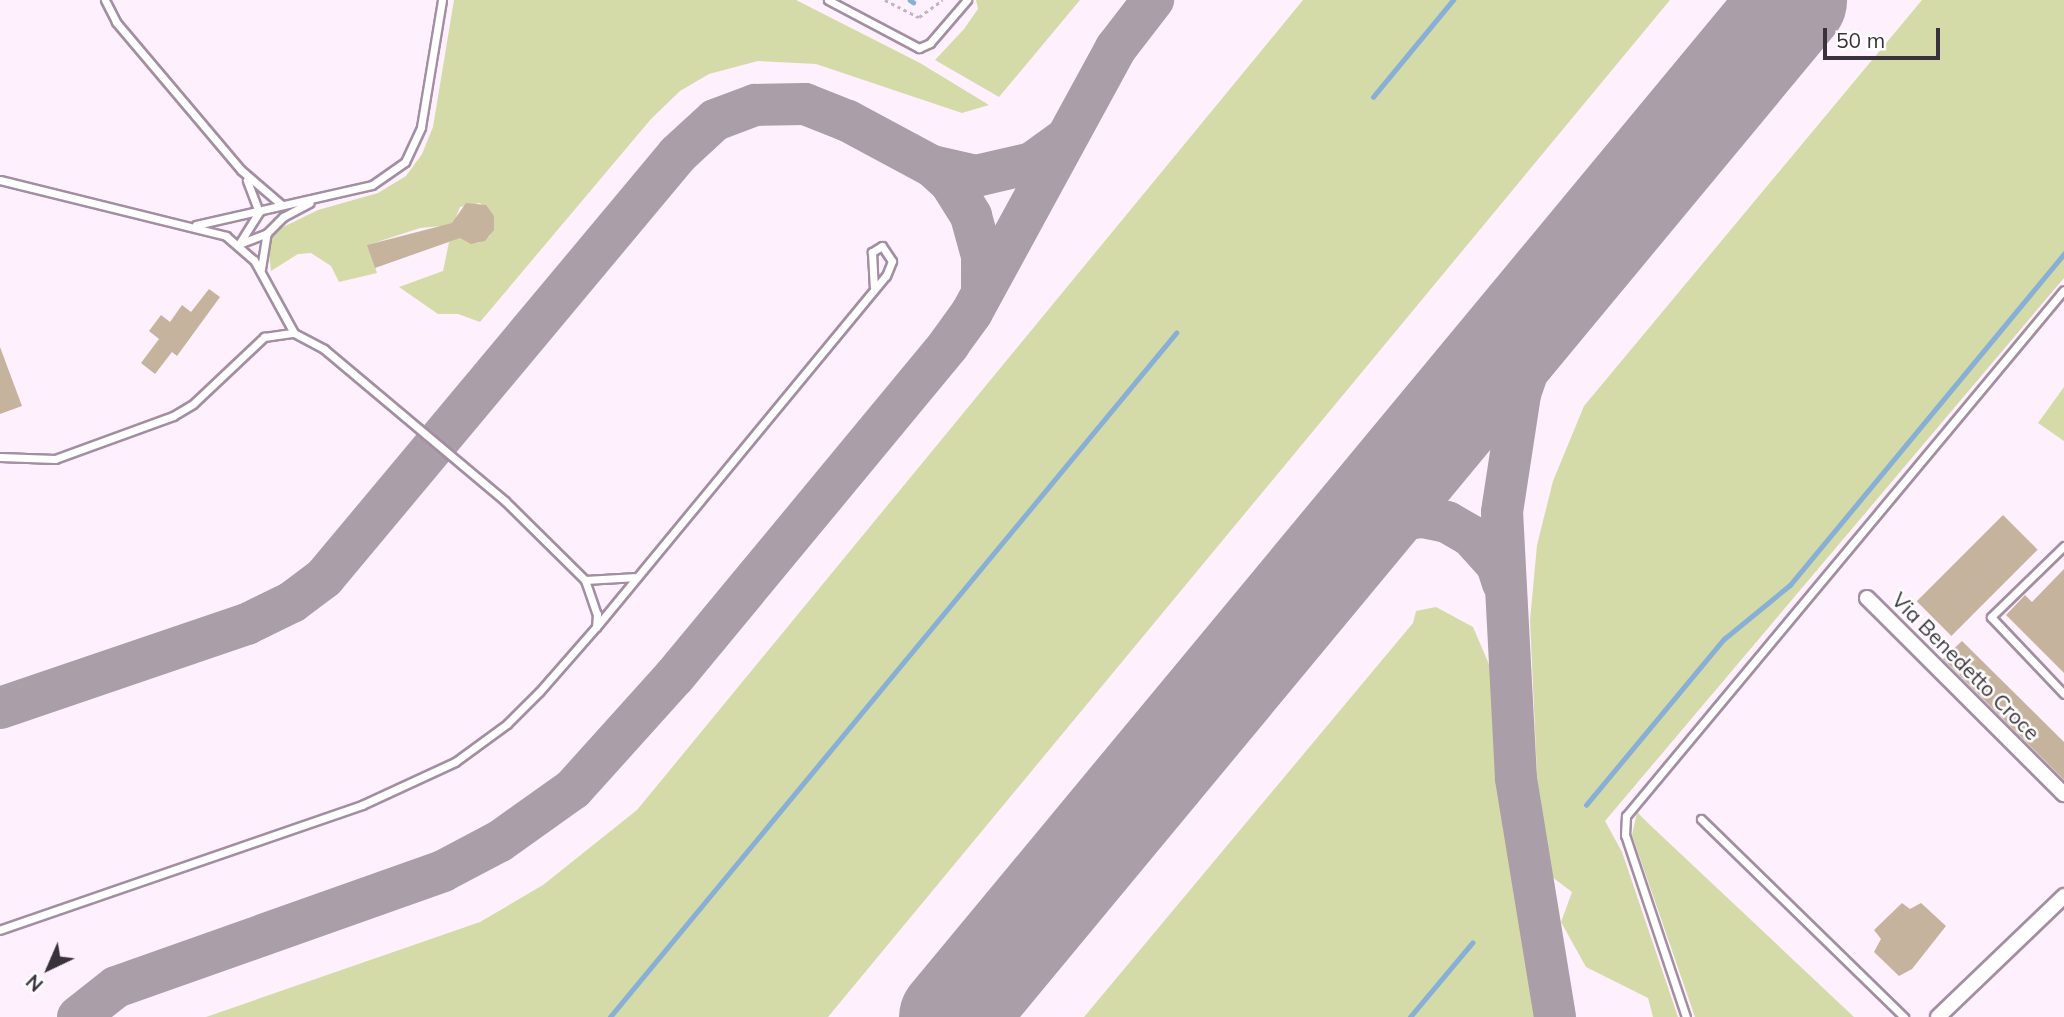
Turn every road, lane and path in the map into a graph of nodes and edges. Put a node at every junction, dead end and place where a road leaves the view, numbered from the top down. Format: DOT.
graph roads {
  1 [pos="105,0"];
  2 [pos="442,0"];
  3 [pos="828,0"];
  4 [pos="885,0"];
  5 [pos="942,0"];
  6 [pos="967,0"];
  7 [pos="241,170"];
  8 [pos="0,180"];
  9 [pos="313,201"];
  10 [pos="282,205"];
  11 [pos="259,212"];
  12 [pos="196,225"];
  13 [pos="267,233"];
  14 [pos="239,244"];
  15 [pos="260,271"];
  16 [pos="874,286"];
  17 [pos="2064,290"];
  18 [pos="293,333"];
  19 [pos="0,457"];
  20 [pos="2064,547"];
  21 [pos="637,577"];
  22 [pos="585,580"];
  23 [pos="1867,598"];
  24 [pos="596,627"];
  25 [pos="2064,694"];
  26 [pos="2064,794"];
  27 [pos="1701,819"];
  28 [pos="2064,896"];
  29 [pos="0,930"];
  30 [pos="1939,1016"];
  31 [pos="1686,1017"];
  32 [pos="1904,1017"];
  1 -- 7 [label="lane"];
  2 -- 9 [label="lane"];
  3 -- 6 [label="lane"];
  4 -- 5 [label="path"];
  7 -- 10 [label="lane"];
  7 -- 11 [label="lane"];
  8 -- 12 [label="lane"];
  9 -- 10 [label="lane"];
  9 -- 13 [label="lane"];
  10 -- 11 [label="lane"];
  11 -- 12 [label="lane"];
  11 -- 14 [label="lane"];
  12 -- 14 [label="lane"];
  13 -- 14 [label="lane"];
  13 -- 15 [label="lane"];
  14 -- 15 [label="lane"];
  15 -- 18 [label="lane"];
  16 -- 16 [label="lane"];
  16 -- 21 [label="lane"];
  17 -- 31 [label="lane"];
  18 -- 19 [label="lane"];
  18 -- 22 [label="lane"];
  20 -- 25 [label="lane"];
  21 -- 22 [label="lane"];
  21 -- 24 [label="lane"];
  22 -- 24 [label="lane"];
  23 -- 26 [label="street, Via Benedetto Croce"];
  24 -- 29 [label="lane"];
  27 -- 32 [label="lane"];
  28 -- 30 [label="street"];
}
